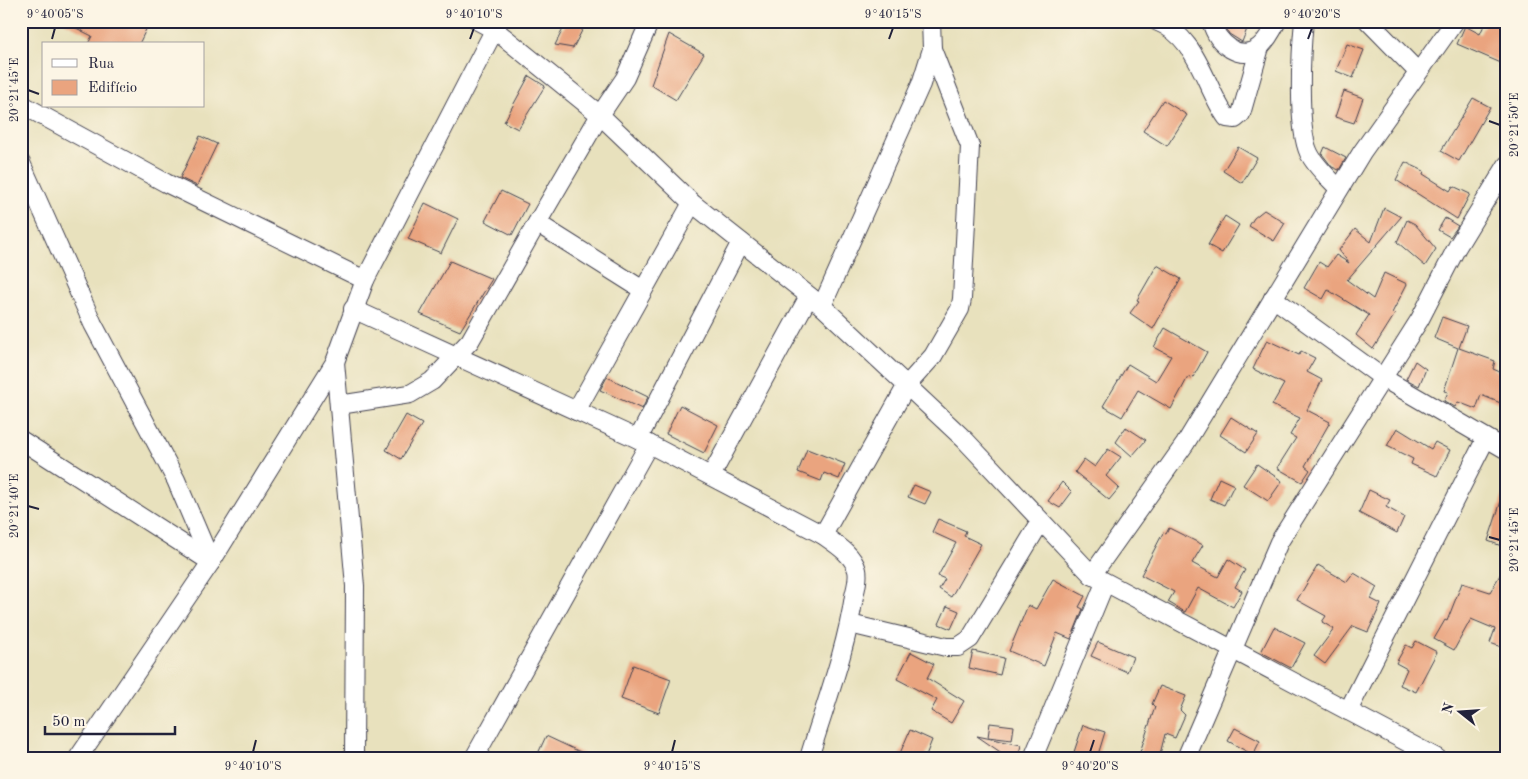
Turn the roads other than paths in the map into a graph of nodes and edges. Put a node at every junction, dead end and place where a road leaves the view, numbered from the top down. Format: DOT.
graph roads {
  1 [pos="478,21"];
  2 [pos="650,21"];
  3 [pos="931,21"];
  4 [pos="1156,21"];
  5 [pos="1211,21"];
  6 [pos="1277,21"];
  7 [pos="1304,21"];
  8 [pos="1368,21"];
  9 [pos="1455,21"];
  10 [pos="497,26"];
  11 [pos="1260,47"];
  12 [pos="932,49"];
  13 [pos="1418,72"];
  14 [pos="21,104"];
  15 [pos="600,115"];
  16 [pos="21,163"];
  17 [pos="1507,165"];
  18 [pos="1339,189"];
  19 [pos="692,203"];
  20 [pos="537,223"];
  21 [pos="741,242"];
  22 [pos="365,280"];
  23 [pos="643,290"];
  24 [pos="1272,298"];
  25 [pos="816,301"];
  26 [pos="353,309"];
  27 [pos="455,357"];
  28 [pos="335,362"];
  29 [pos="1382,378"];
  30 [pos="907,385"];
  31 [pos="339,406"];
  32 [pos="576,411"];
  33 [pos="1486,438"];
  34 [pos="21,440"];
  35 [pos="643,441"];
  36 [pos="1507,450"];
  37 [pos="711,476"];
  38 [pos="1041,521"];
  39 [pos="822,535"];
  40 [pos="211,562"];
  41 [pos="1099,579"];
  42 [pos="850,624"];
  43 [pos="1234,650"];
  44 [pos="1348,710"];
  45 [pos="78,758"];
  46 [pos="354,758"];
  47 [pos="474,758"];
  48 [pos="809,758"];
  49 [pos="1033,758"];
  50 [pos="1186,758"];
  51 [pos="1437,758"];
  1 -- 10 [label="street"];
  2 -- 15 [label="street"];
  3 -- 12 [label="street"];
  4 -- 11 [label="street"];
  5 -- 11 [label="street"];
  6 -- 11 [label="street"];
  7 -- 18 [label="street"];
  8 -- 13 [label="street"];
  9 -- 13 [label="street"];
  10 -- 15 [label="street"];
  10 -- 22 [label="street"];
  12 -- 25 [label="street"];
  12 -- 30 [label="street"];
  13 -- 18 [label="street"];
  14 -- 22 [label="street"];
  15 -- 19 [label="street"];
  15 -- 20 [label="street"];
  16 -- 40 [label="street"];
  17 -- 29 [label="street"];
  18 -- 24 [label="street"];
  19 -- 21 [label="street"];
  19 -- 23 [label="street"];
  20 -- 23 [label="street"];
  20 -- 27 [label="street"];
  21 -- 25 [label="street"];
  21 -- 35 [label="street"];
  22 -- 26 [label="street"];
  23 -- 32 [label="street"];
  24 -- 29 [label="street"];
  24 -- 41 [label="street"];
  25 -- 30 [label="street"];
  25 -- 37 [label="street"];
  26 -- 27 [label="street"];
  26 -- 28 [label="street"];
  27 -- 31 [label="street"];
  27 -- 32 [label="street"];
  28 -- 31 [label="street"];
  28 -- 40 [label="street"];
  29 -- 33 [label="street"];
  29 -- 43 [label="street"];
  30 -- 38 [label="street"];
  30 -- 39 [label="street"];
  31 -- 46 [label="street"];
  32 -- 35 [label="street"];
  33 -- 36 [label="street"];
  33 -- 44 [label="street"];
  34 -- 40 [label="street"];
  35 -- 37 [label="street"];
  35 -- 47 [label="street"];
  37 -- 39 [label="street"];
  38 -- 41 [label="street"];
  38 -- 42 [label="street"];
  39 -- 42 [label="street"];
  40 -- 45 [label="street"];
  41 -- 43 [label="street"];
  41 -- 49 [label="street"];
  42 -- 48 [label="street"];
  43 -- 44 [label="street"];
  43 -- 50 [label="street"];
  44 -- 51 [label="street"];
}
